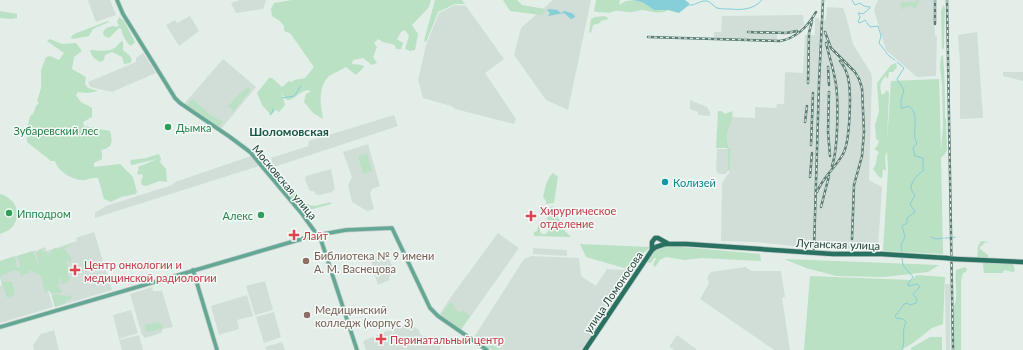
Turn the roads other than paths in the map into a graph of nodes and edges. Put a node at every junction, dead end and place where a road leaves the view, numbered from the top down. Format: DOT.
graph roads {
  1 [pos="117,0"];
  2 [pos="316,234"];
  3 [pos="660,239"];
  4 [pos="669,243"];
  5 [pos="653,244"];
  6 [pos="658,246"];
  7 [pos="652,250"];
  8 [pos="1023,262"];
  9 [pos="193,270"];
  10 [pos="0,327"];
  11 [pos="217,350"];
  12 [pos="356,350"];
  13 [pos="487,350"];
  14 [pos="584,350"];
  1 -- 2 [label="main road, Московская улица"];
  2 -- 9 [label="main road"];
  2 -- 12 [label="main road, Московская улица"];
  2 -- 13 [label="main road"];
  3 -- 4 [label="highway"];
  3 -- 5 [label="highway"];
  3 -- 6 [label="highway"];
  4 -- 6 [label="highway, Луганская улица"];
  4 -- 8 [label="highway, Луганская улица, bridge"];
  5 -- 6 [label="highway"];
  5 -- 7 [label="highway"];
  6 -- 7 [label="highway, улица Ломоносова"];
  7 -- 14 [label="highway, улица Ломоносова"];
  9 -- 10 [label="main road"];
  9 -- 11 [label="main road"];
}
